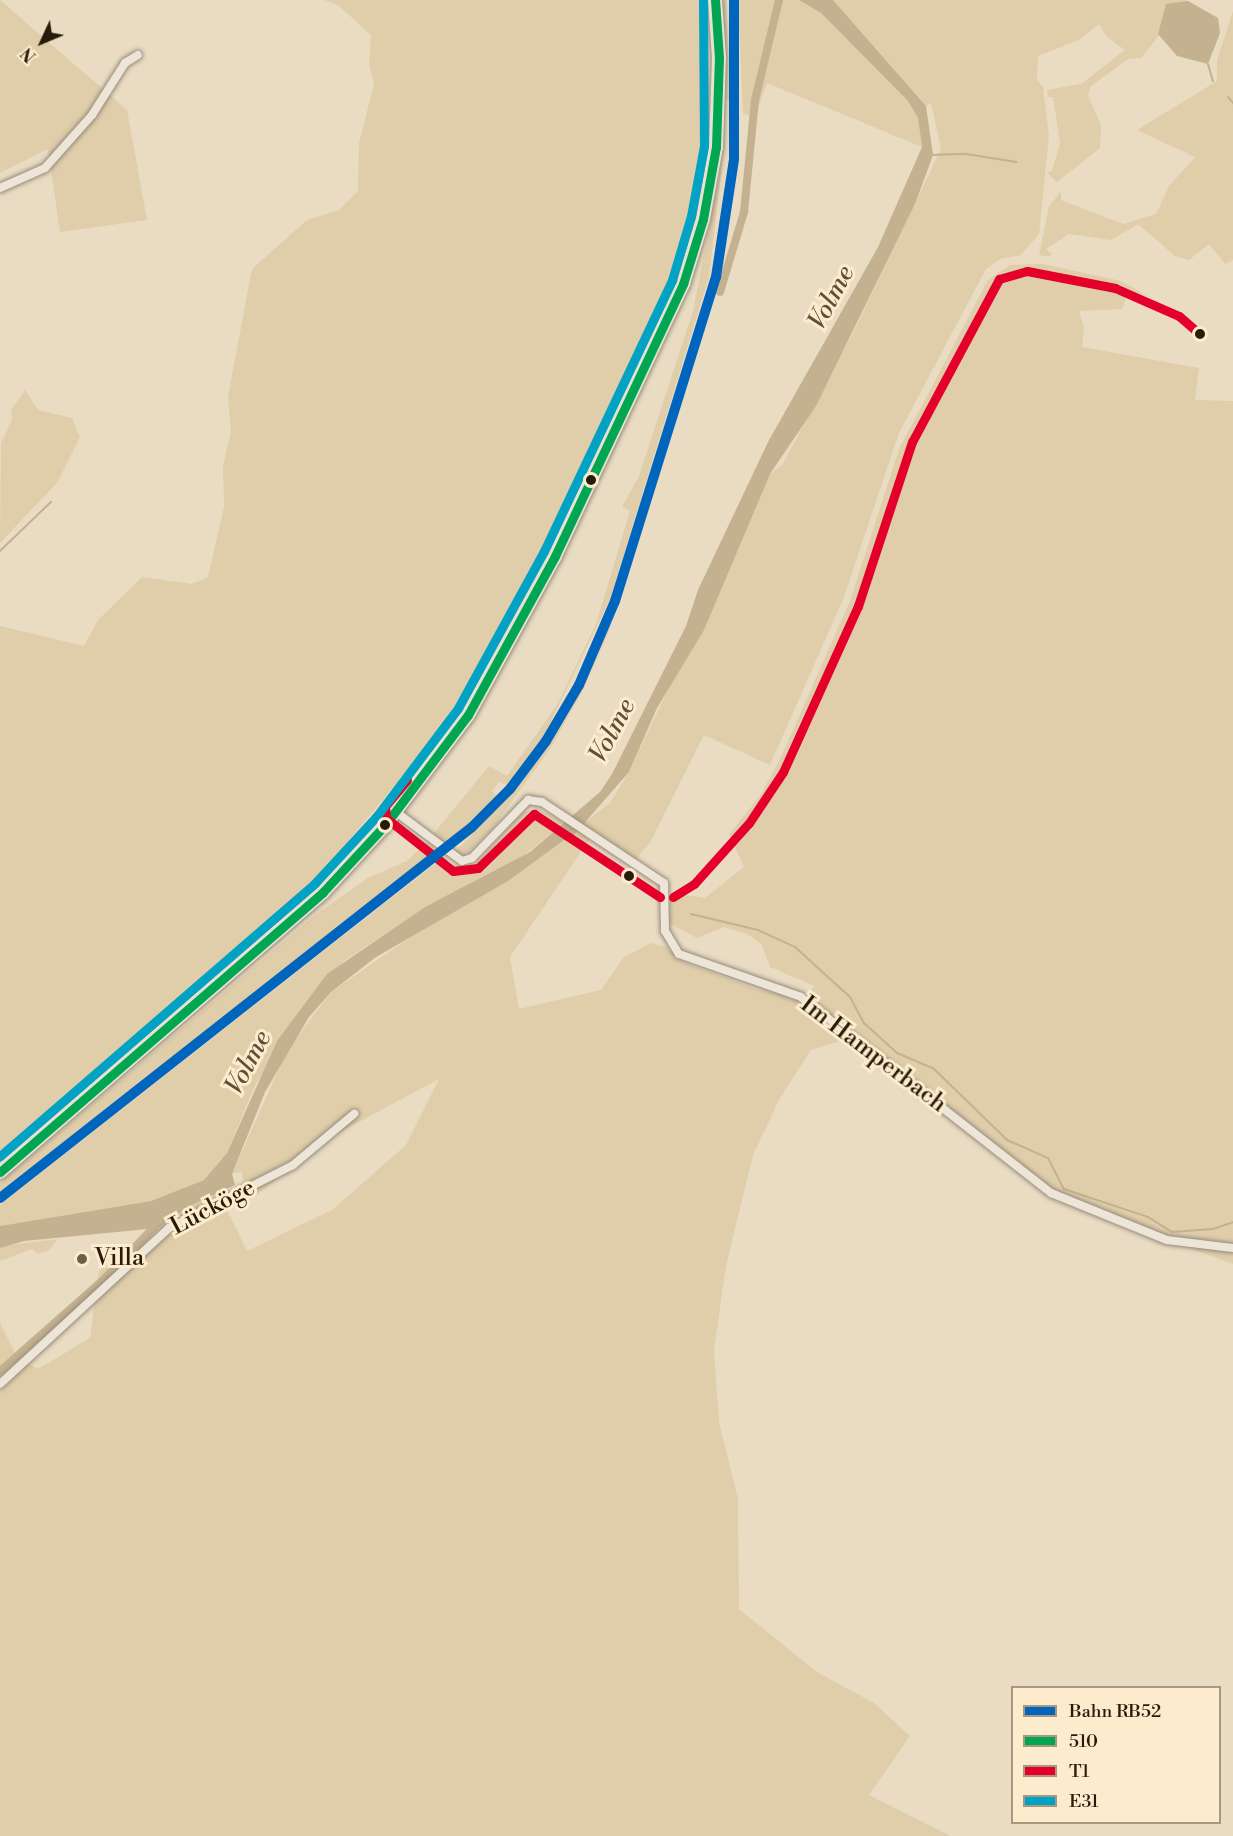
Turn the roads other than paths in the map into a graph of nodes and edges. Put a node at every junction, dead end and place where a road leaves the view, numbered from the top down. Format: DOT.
graph roads {
  1 [pos="715,0"];
  2 [pos="138,55"];
  3 [pos="0,188"];
  4 [pos="396,812"];
  5 [pos="354,1114"];
  6 [pos="0,1172"];
  7 [pos="1233,1248"];
  8 [pos="0,1384"];
  1 -- 4 [label="main road"];
  2 -- 3 [label="street"];
  4 -- 6 [label="main road"];
  4 -- 7 [label="street, Im Hamperbach"];
  5 -- 8 [label="street, Lücköge"];
}
